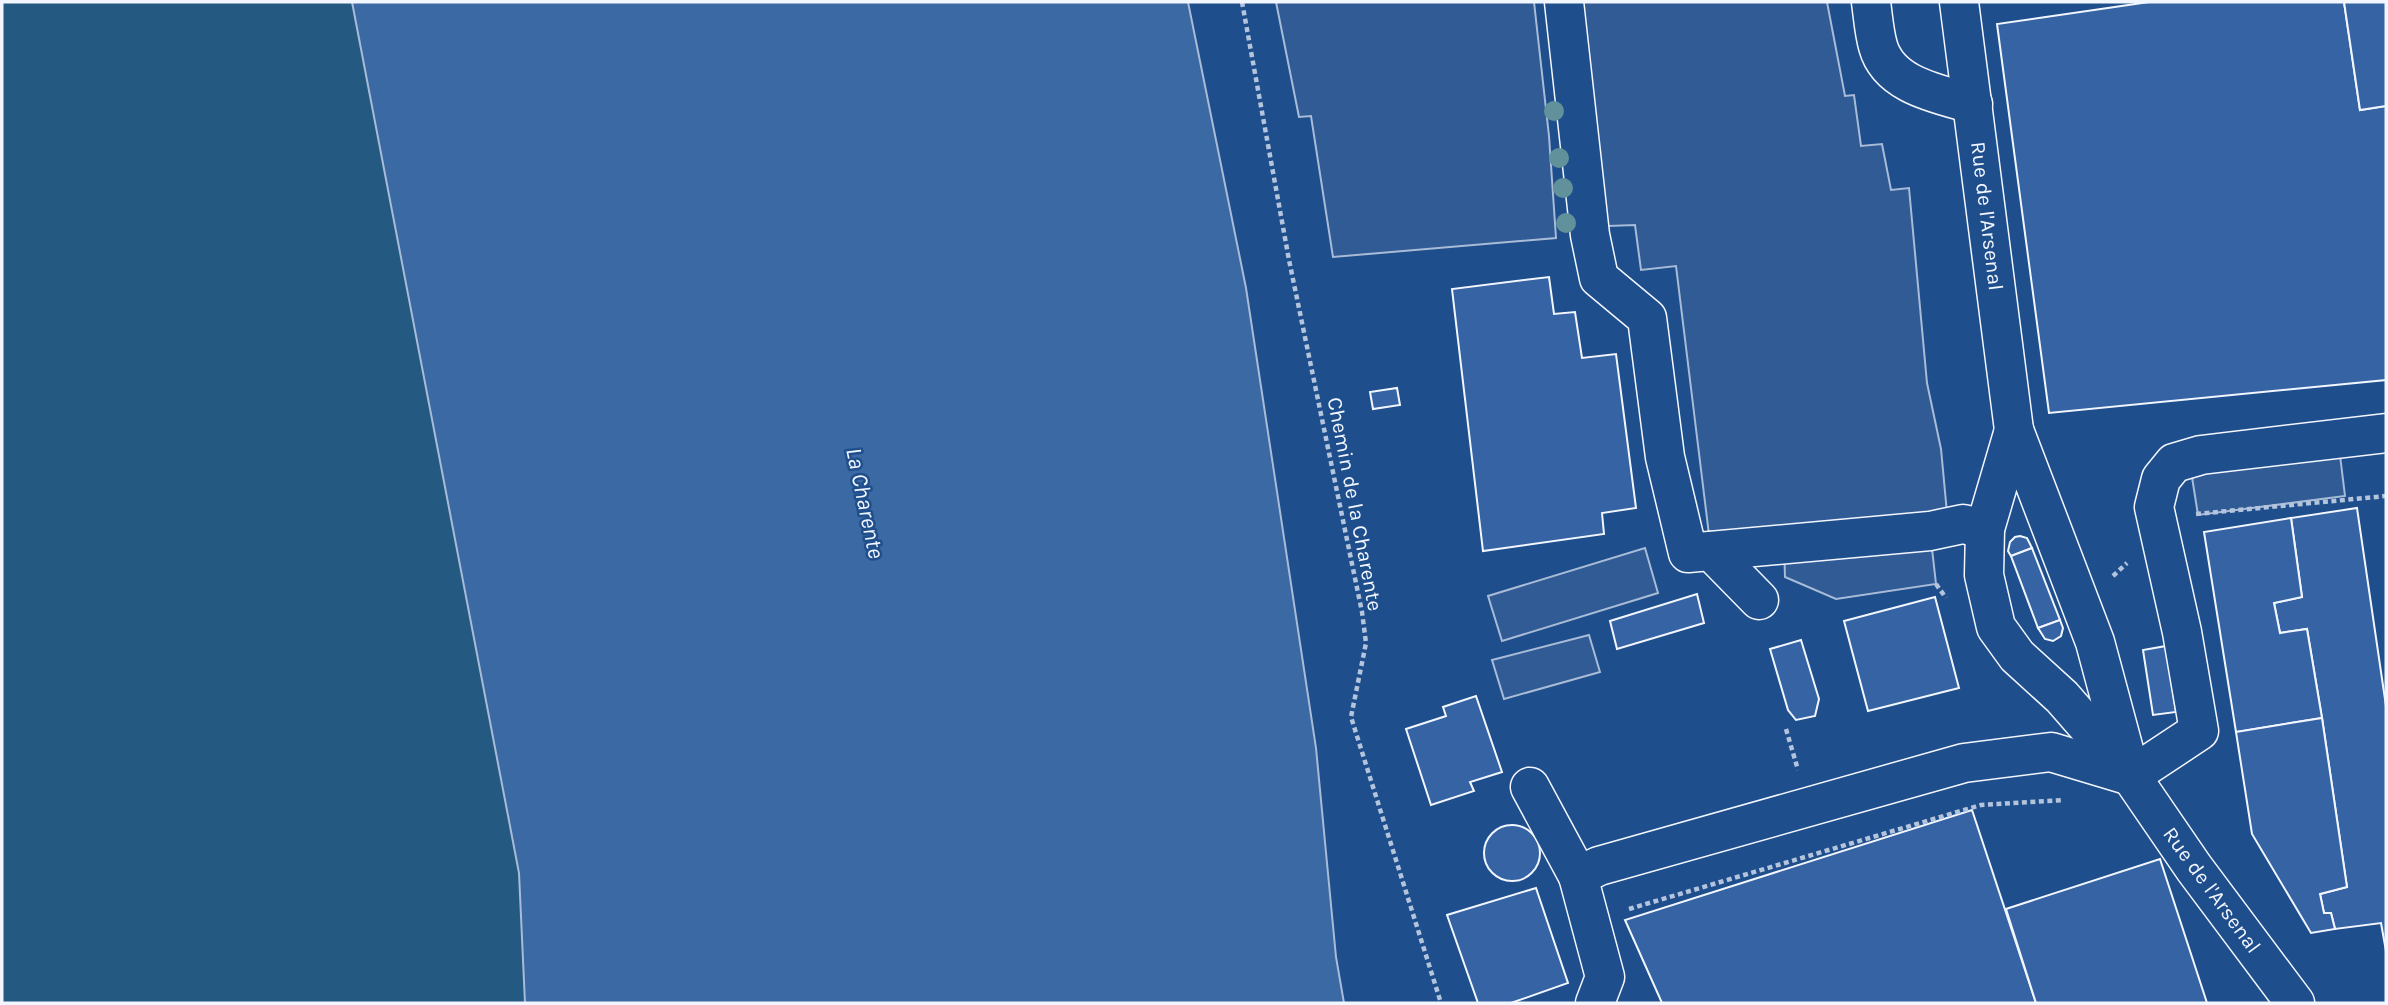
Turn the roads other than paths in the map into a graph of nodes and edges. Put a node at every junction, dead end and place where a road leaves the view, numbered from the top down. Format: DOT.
graph roads {
  1 [pos="1564,2"];
  2 [pos="1871,2"];
  3 [pos="1959,2"];
  4 [pos="1973,104"];
  5 [pos="2014,430"];
  6 [pos="2385,441"];
  7 [pos="1985,530"];
  8 [pos="1711,551"];
  9 [pos="1759,600"];
  10 [pos="2131,776"];
  11 [pos="1530,788"];
  12 [pos="1578,876"];
  13 [pos="1595,1003"];
  14 [pos="2295,1003"];
  1 -- 8 [label="street"];
  2 -- 4 [label="street"];
  3 -- 4 [label="street, Rue de l'Arsenal"];
  4 -- 5 [label="street, Rue de l'Arsenal"];
  5 -- 7 [label="street, Rue de l'Arsenal"];
  5 -- 10 [label="street, Rue de l'Arsenal"];
  6 -- 10 [label="street"];
  7 -- 8 [label="street"];
  7 -- 10 [label="street, Rue de l'Arsenal"];
  8 -- 9 [label="street"];
  10 -- 12 [label="street"];
  10 -- 14 [label="street, Rue de l'Arsenal"];
  11 -- 12 [label="street"];
  12 -- 13 [label="street"];
}
